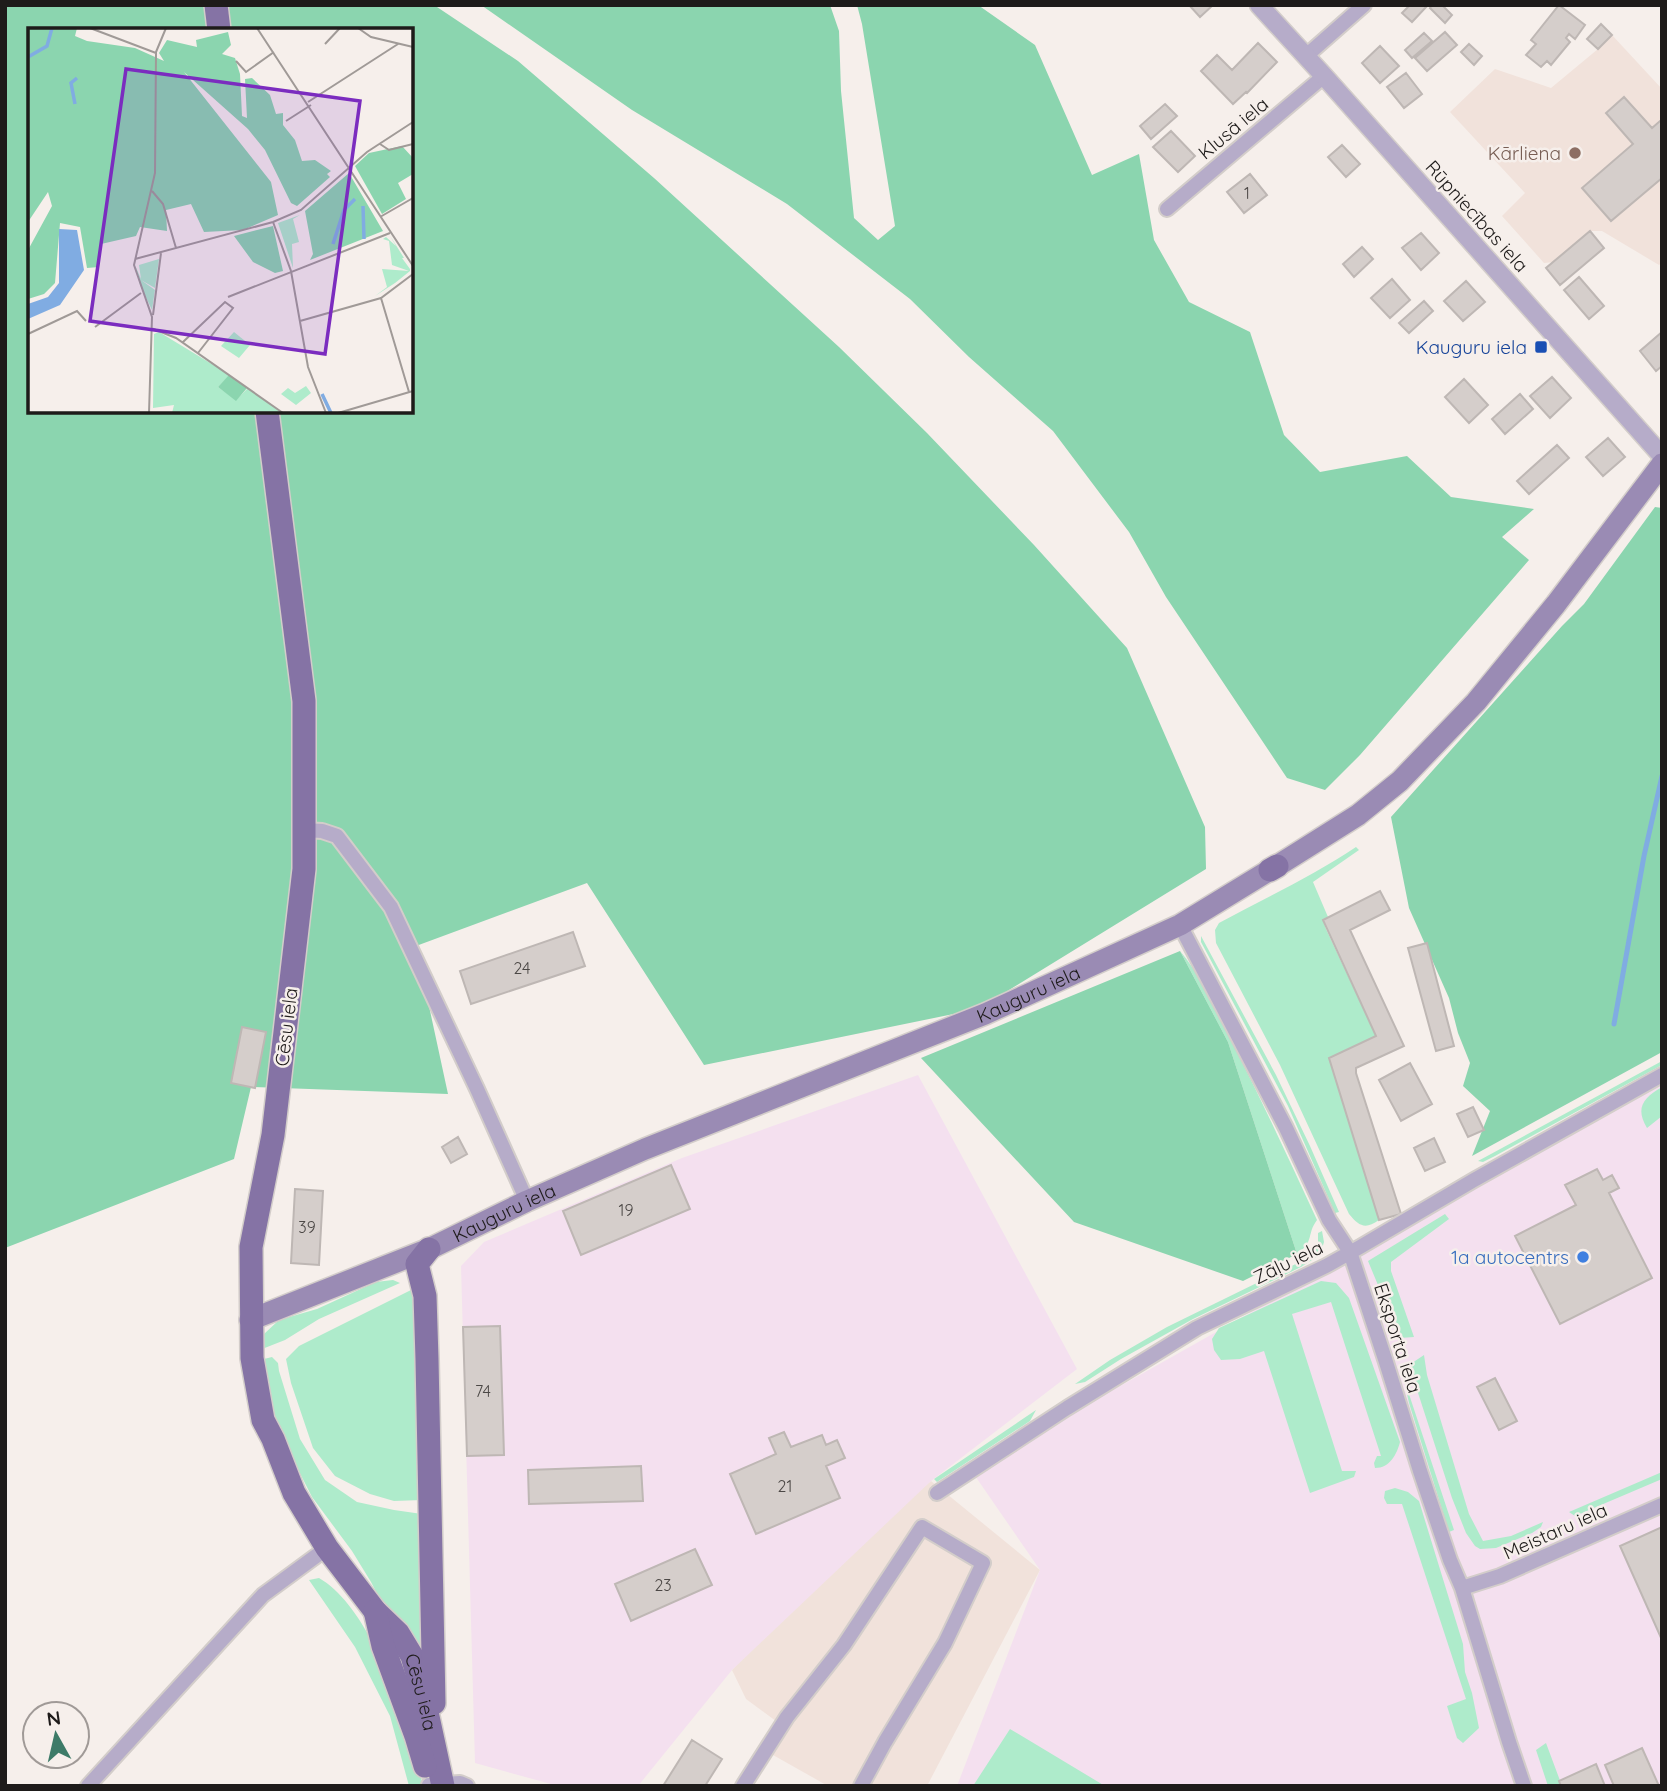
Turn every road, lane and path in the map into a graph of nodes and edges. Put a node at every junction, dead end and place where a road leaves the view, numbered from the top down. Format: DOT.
graph roads {
  1 [pos="216,5"];
  2 [pos="1259,5"];
  3 [pos="1364,5"];
  4 [pos="219,28"];
  5 [pos="1306,56"];
  6 [pos="1324,76"];
  7 [pos="1167,209"];
  8 [pos="267,413"];
  9 [pos="1662,456"];
  10 [pos="1662,464"];
  11 [pos="304,830"];
  12 [pos="1180,925"];
  13 [pos="1662,1075"];
  14 [pos="527,1201"];
  15 [pos="429,1249"];
  16 [pos="1350,1252"];
  17 [pos="250,1320"];
  18 [pos="937,1493"];
  19 [pos="1662,1505"];
  20 [pos="327,1548"];
  21 [pos="1462,1588"];
  22 [pos="375,1611"];
  23 [pos="434,1745"];
  24 [pos="436,1785"];
  25 [pos="88,1786"];
  26 [pos="467,1786"];
  27 [pos="743,1786"];
  28 [pos="861,1786"];
  29 [pos="1524,1786"];
  1 -- 4 [label="main road"];
  2 -- 5 [label="street, Rūpniecības iela"];
  3 -- 5 [label="street"];
  5 -- 6 [label="street, Rūpniecības iela"];
  6 -- 7 [label="street, Klusā iela"];
  6 -- 9 [label="street, Rūpniecības iela"];
  8 -- 11 [label="main road, Cēsu iela"];
  10 -- 12 [label="main road, Kauguru iela"];
  11 -- 14 [label="street"];
  11 -- 17 [label="main road, Cēsu iela"];
  12 -- 14 [label="main road, Kauguru iela"];
  12 -- 16 [label="street, Eksporta iela"];
  13 -- 16 [label="street, Zāļu iela"];
  14 -- 15 [label="main road, Kauguru iela"];
  15 -- 17 [label="main road, Kauguru iela"];
  15 -- 23 [label="main road"];
  16 -- 18 [label="street, Zāļu iela"];
  16 -- 21 [label="street, Eksporta iela"];
  17 -- 20 [label="main road, Cēsu iela"];
  19 -- 21 [label="street, Meistaru iela"];
  20 -- 22 [label="main road, Cēsu iela"];
  20 -- 25 [label="street"];
  21 -- 29 [label="street, Eksporta iela"];
  22 -- 23 [label="main road, Cēsu iela"];
  22 -- 24 [label="main road, Cēsu iela"];
  23 -- 24 [label="main road, Cēsu iela"];
  24 -- 26 [label="street"];
  27 -- 28 [label="street"];
}
